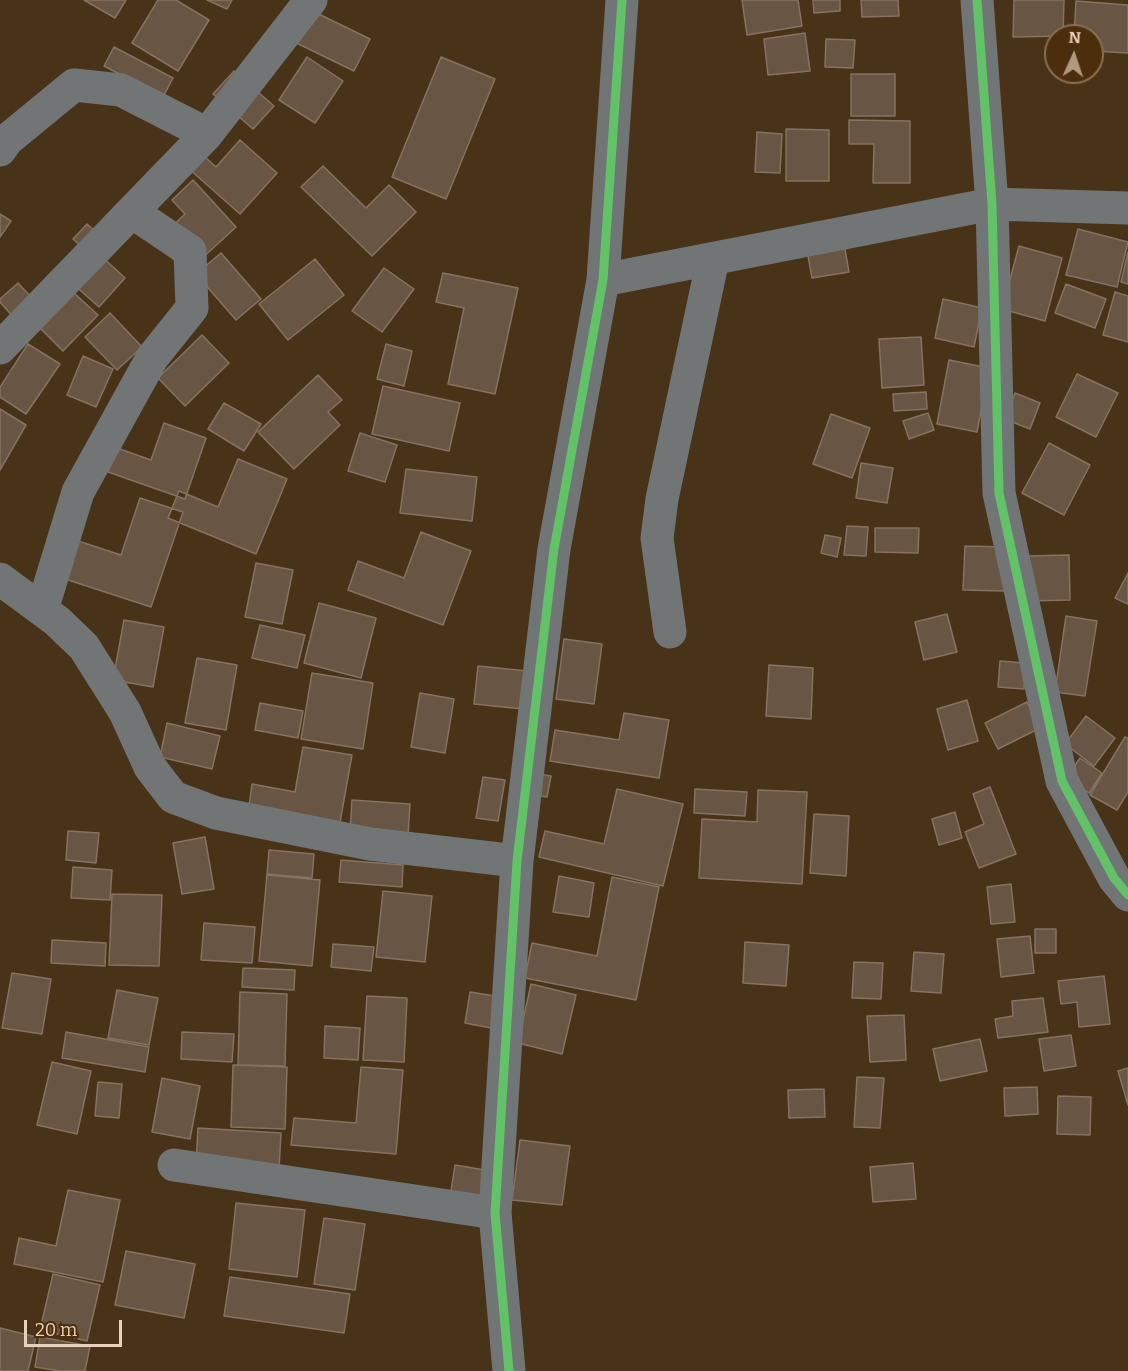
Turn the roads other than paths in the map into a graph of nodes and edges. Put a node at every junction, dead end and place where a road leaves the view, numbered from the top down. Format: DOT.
graph roads {
  1 [pos="311,0"];
  2 [pos="622,0"];
  3 [pos="977,0"];
  4 [pos="207,134"];
  5 [pos="0,150"];
  6 [pos="992,204"];
  7 [pos="1128,208"];
  8 [pos="132,212"];
  9 [pos="713,259"];
  10 [pos="603,280"];
  11 [pos="0,348"];
  12 [pos="0,579"];
  13 [pos="42,610"];
  14 [pos="670,632"];
  15 [pos="517,861"];
  16 [pos="1128,895"];
  17 [pos="174,1165"];
  18 [pos="495,1213"];
  19 [pos="509,1371"];
  1 -- 4 [label="street"];
  2 -- 10 [label="street"];
  3 -- 6 [label="street"];
  4 -- 5 [label="street"];
  4 -- 8 [label="street"];
  6 -- 7 [label="street"];
  6 -- 9 [label="street"];
  6 -- 16 [label="street"];
  8 -- 11 [label="street"];
  8 -- 13 [label="street"];
  9 -- 10 [label="street"];
  9 -- 14 [label="street"];
  10 -- 15 [label="street"];
  12 -- 13 [label="street"];
  13 -- 15 [label="street"];
  15 -- 18 [label="street"];
  17 -- 18 [label="street"];
  18 -- 19 [label="street"];
}
